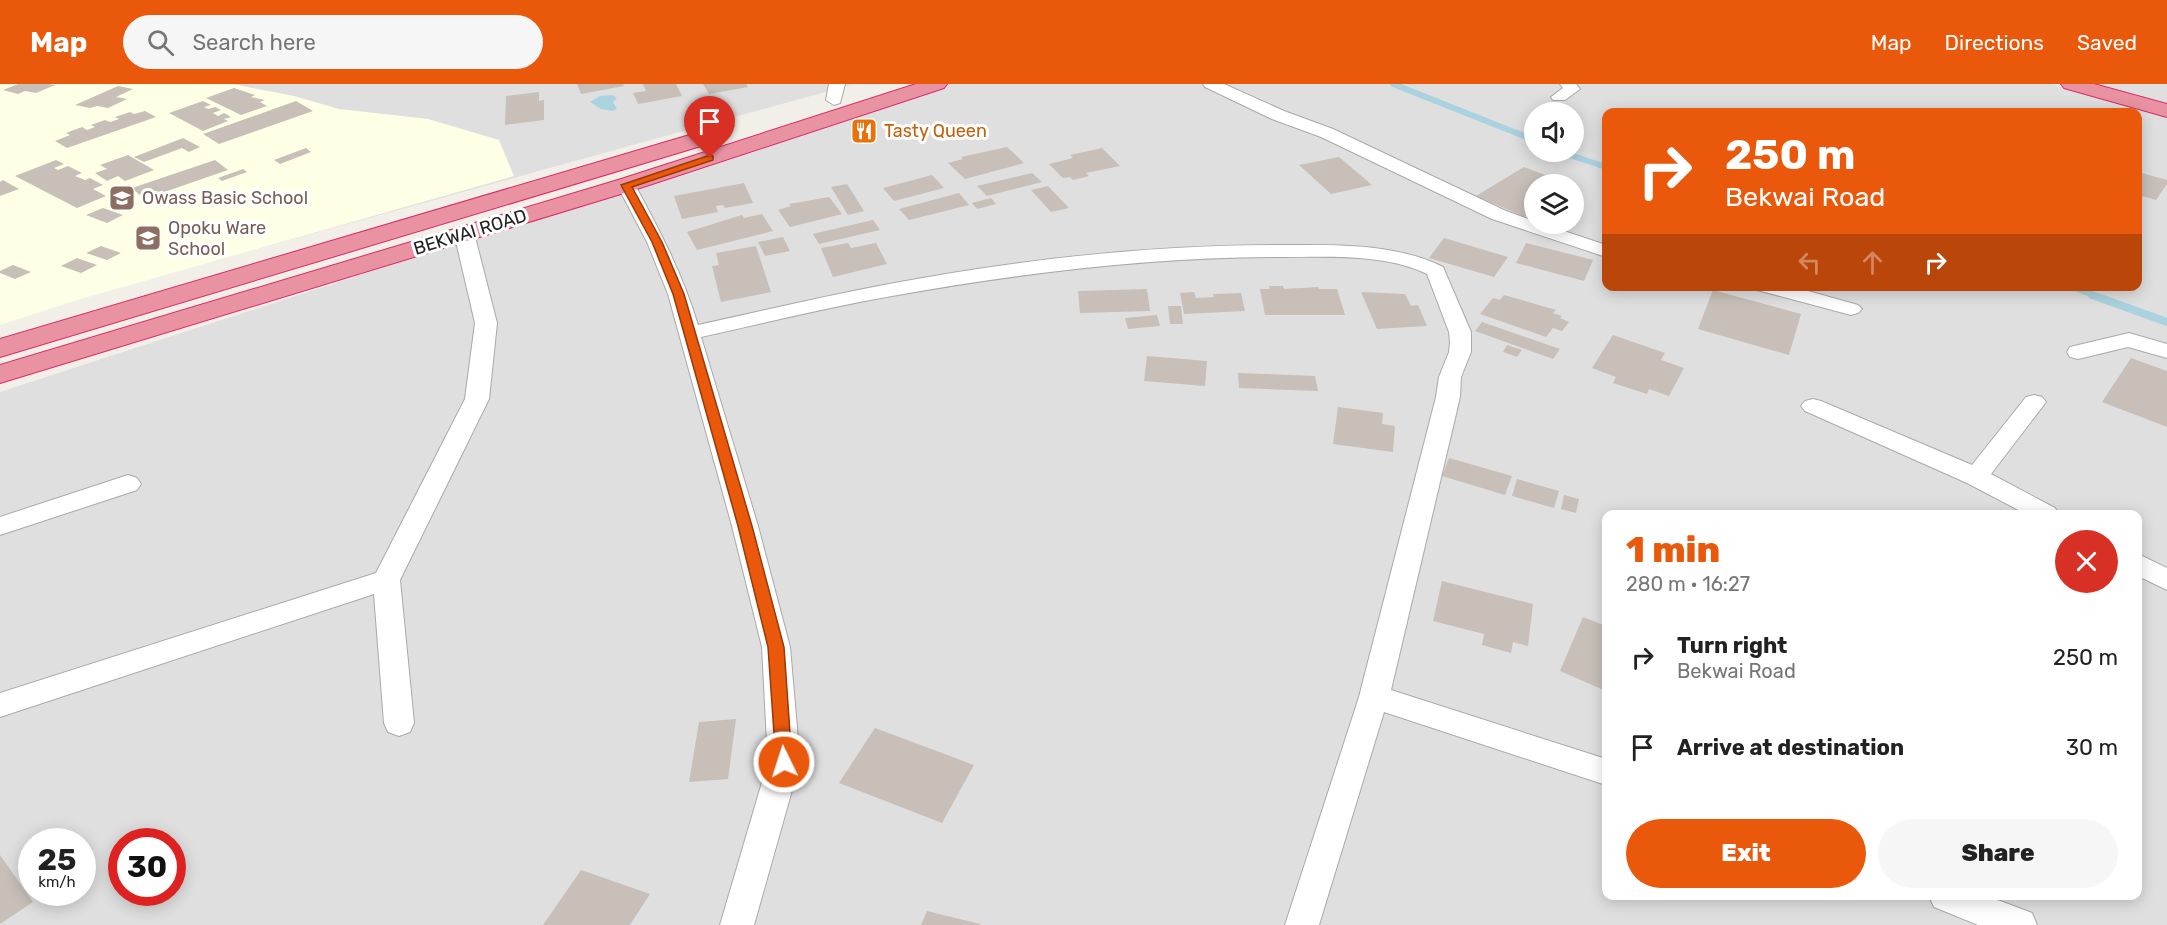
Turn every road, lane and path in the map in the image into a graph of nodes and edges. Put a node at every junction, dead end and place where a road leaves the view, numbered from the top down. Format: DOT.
graph roads {
  1 [pos="884,84"];
  2 [pos="937,84"];
  3 [pos="1210,84"];
  4 [pos="2071,84"];
  5 [pos="835,92"];
  6 [pos="2167,111"];
  7 [pos="626,185"];
  8 [pos="391,230"];
  9 [pos="464,233"];
  10 [pos="1602,250"];
  11 [pos="404,252"];
  12 [pos="1783,291"];
  13 [pos="1851,309"];
  14 [pos="690,333"];
  15 [pos="0,348"];
  16 [pos="2167,351"];
  17 [pos="2078,352"];
  18 [pos="0,374"];
  19 [pos="2034,402"];
  20 [pos="1813,406"];
  21 [pos="1976,477"];
  22 [pos="128,484"];
  23 [pos="2036,510"];
  24 [pos="0,526"];
  25 [pos="2142,566"];
  26 [pos="386,580"];
  27 [pos="2167,580"];
  28 [pos="1374,697"];
  29 [pos="0,705"];
  30 [pos="399,723"];
  31 [pos="1602,771"];
  32 [pos="1956,900"];
  33 [pos="738,925"];
  34 [pos="1302,925"];
  35 [pos="2020,925"];
  1 -- 5 [label="highway, BEKWAI ROAD"];
  2 -- 7 [label="highway, BEKWAI ROAD"];
  3 -- 10 [label="street"];
  4 -- 6 [label="highway"];
  5 -- 8 [label="highway, BEKWAI ROAD"];
  7 -- 9 [label="highway, BEKWAI ROAD"];
  7 -- 14 [label="street"];
  8 -- 11 [label="highway"];
  8 -- 15 [label="highway, BEKWAI ROAD"];
  9 -- 11 [label="highway, BEKWAI ROAD"];
  9 -- 26 [label="street"];
  11 -- 18 [label="highway, BEKWAI ROAD"];
  12 -- 13 [label="street"];
  14 -- 28 [label="street"];
  14 -- 33 [label="street"];
  16 -- 17 [label="street"];
  19 -- 21 [label="street"];
  20 -- 21 [label="street"];
  21 -- 23 [label="street"];
  22 -- 24 [label="street"];
  25 -- 27 [label="street"];
  26 -- 29 [label="street"];
  26 -- 30 [label="street"];
  28 -- 31 [label="street"];
  28 -- 34 [label="street"];
  32 -- 35 [label="street"];
}
